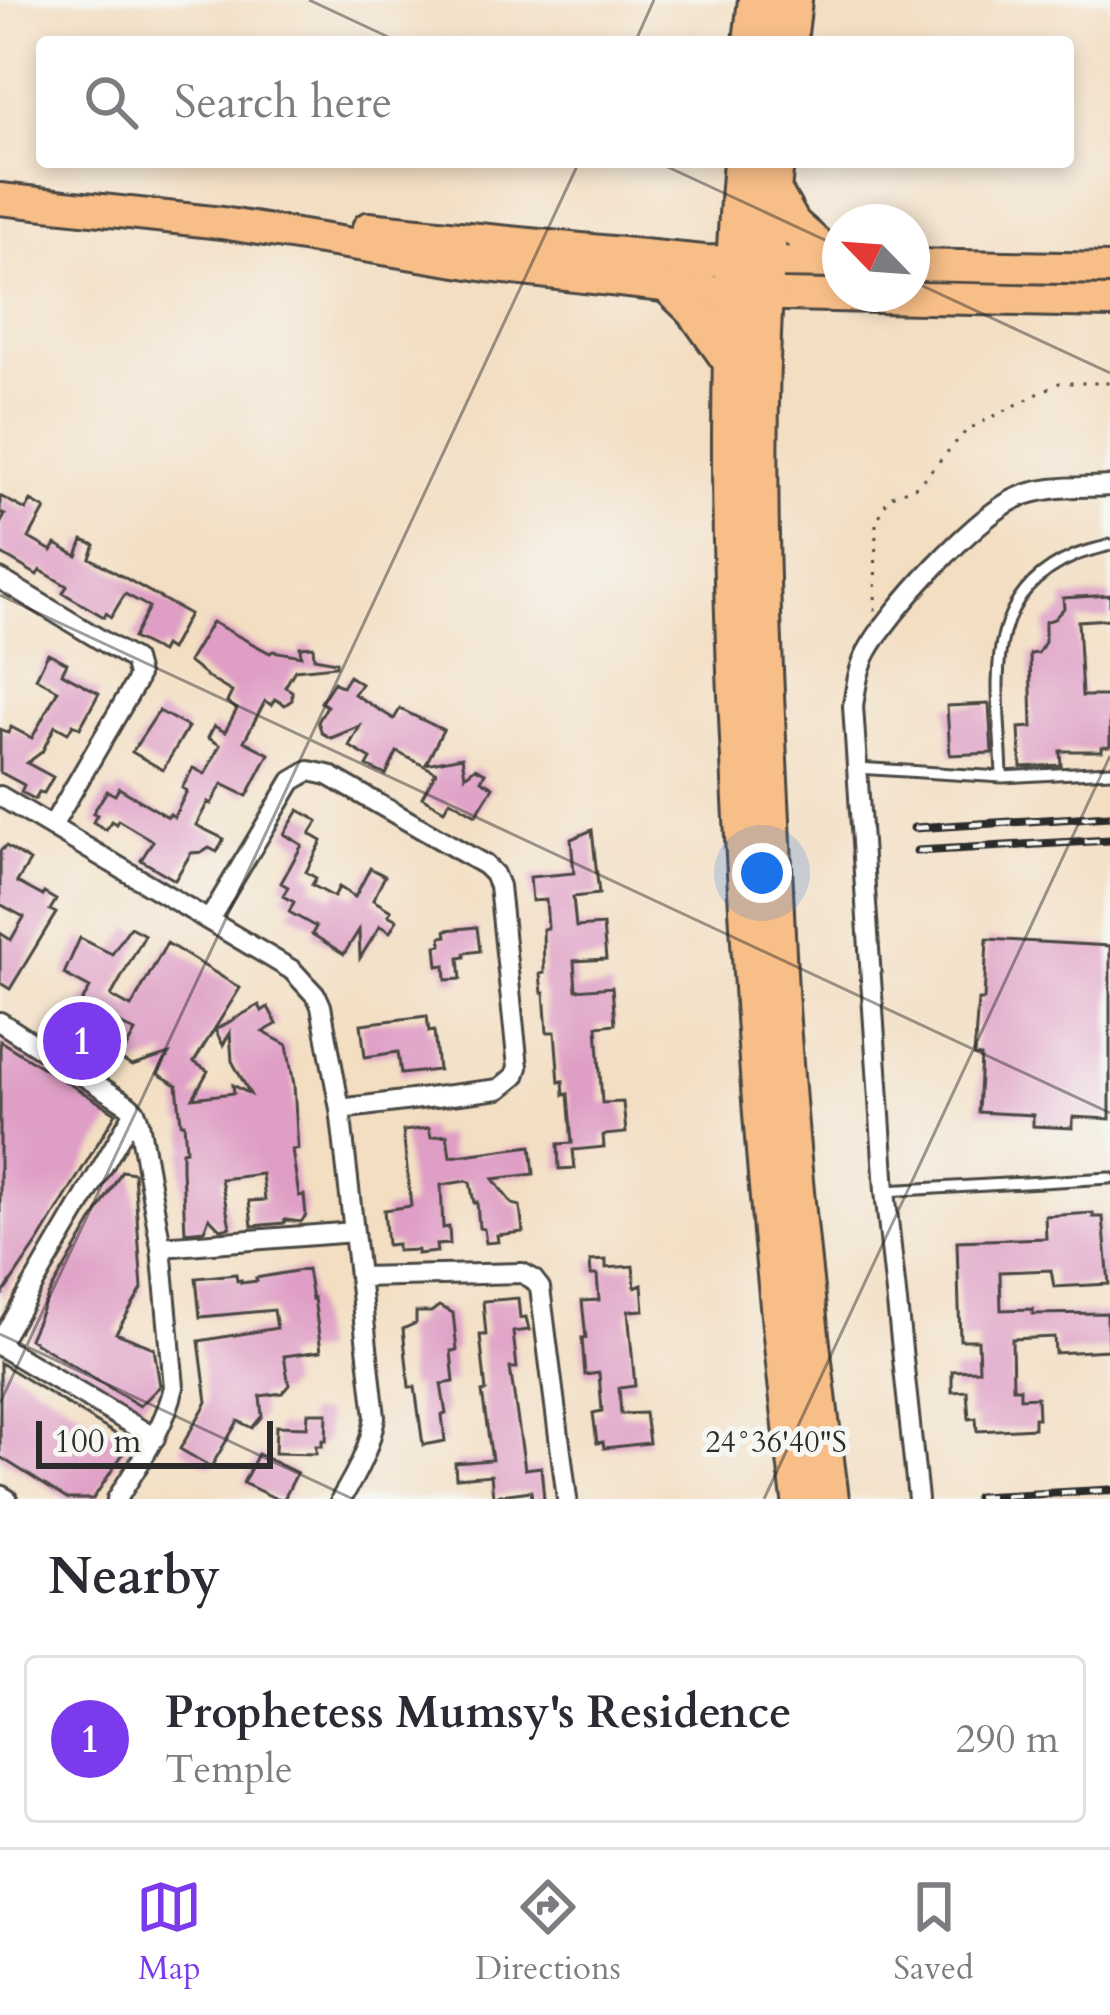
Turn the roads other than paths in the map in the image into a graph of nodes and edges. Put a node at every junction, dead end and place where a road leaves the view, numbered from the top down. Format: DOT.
graph roads {
  1 [pos="757,0"];
  2 [pos="793,0"];
  3 [pos="753,36"];
  4 [pos="789,36"];
  5 [pos="742,168"];
  6 [pos="774,176"];
  7 [pos="0,188"];
  8 [pos="0,199"];
  9 [pos="223,219"];
  10 [pos="822,250"];
  11 [pos="930,265"];
  12 [pos="822,266"];
  13 [pos="1110,269"];
  14 [pos="749,279"];
  15 [pos="672,288"];
  16 [pos="1110,302"];
  17 [pos="732,362"];
  18 [pos="1110,486"];
  19 [pos="1110,545"];
  20 [pos="0,579"];
  21 [pos="857,768"];
  22 [pos="1110,771"];
  23 [pos="1002,776"];
  24 [pos="0,796"];
  25 [pos="52,826"];
  26 [pos="209,920"];
  27 [pos="0,1022"];
  28 [pos="340,1109"];
  29 [pos="135,1112"];
  30 [pos="1110,1178"];
  31 [pos="885,1191"];
  32 [pos="354,1232"];
  33 [pos="161,1247"];
  34 [pos="359,1276"];
  35 [pos="0,1344"];
  36 [pos="155,1438"];
  37 [pos="117,1499"];
  38 [pos="341,1499"];
  39 [pos="567,1499"];
  40 [pos="801,1499"];
  41 [pos="830,1499"];
  42 [pos="918,1499"];
  1 -- 3 [label="highway"];
  2 -- 4 [label="highway"];
  5 -- 14 [label="highway"];
  6 -- 10 [label="highway"];
  6 -- 14 [label="highway"];
  7 -- 9 [label="main road"];
  8 -- 9 [label="main road"];
  9 -- 14 [label="main road"];
  9 -- 15 [label="main road"];
  11 -- 13 [label="main road"];
  12 -- 14 [label="main road"];
  14 -- 15 [label="main road"];
  14 -- 16 [label="main road"];
  14 -- 17 [label="highway"];
  14 -- 41 [label="highway"];
  15 -- 17 [label="highway"];
  17 -- 40 [label="highway"];
  18 -- 21 [label="street"];
  19 -- 23 [label="lane"];
  20 -- 25 [label="street"];
  21 -- 23 [label="lane"];
  21 -- 31 [label="street"];
  22 -- 23 [label="lane"];
  24 -- 25 [label="street"];
  25 -- 26 [label="street"];
  26 -- 28 [label="street"];
  26 -- 28 [label="street"];
  27 -- 29 [label="street"];
  28 -- 32 [label="street"];
  29 -- 33 [label="street"];
  29 -- 35 [label="street"];
  30 -- 31 [label="lane"];
  31 -- 42 [label="street"];
  32 -- 33 [label="street"];
  32 -- 34 [label="street"];
  33 -- 36 [label="street"];
  34 -- 38 [label="street"];
  34 -- 39 [label="street"];
  35 -- 36 [label="street"];
  36 -- 37 [label="street"];
}
